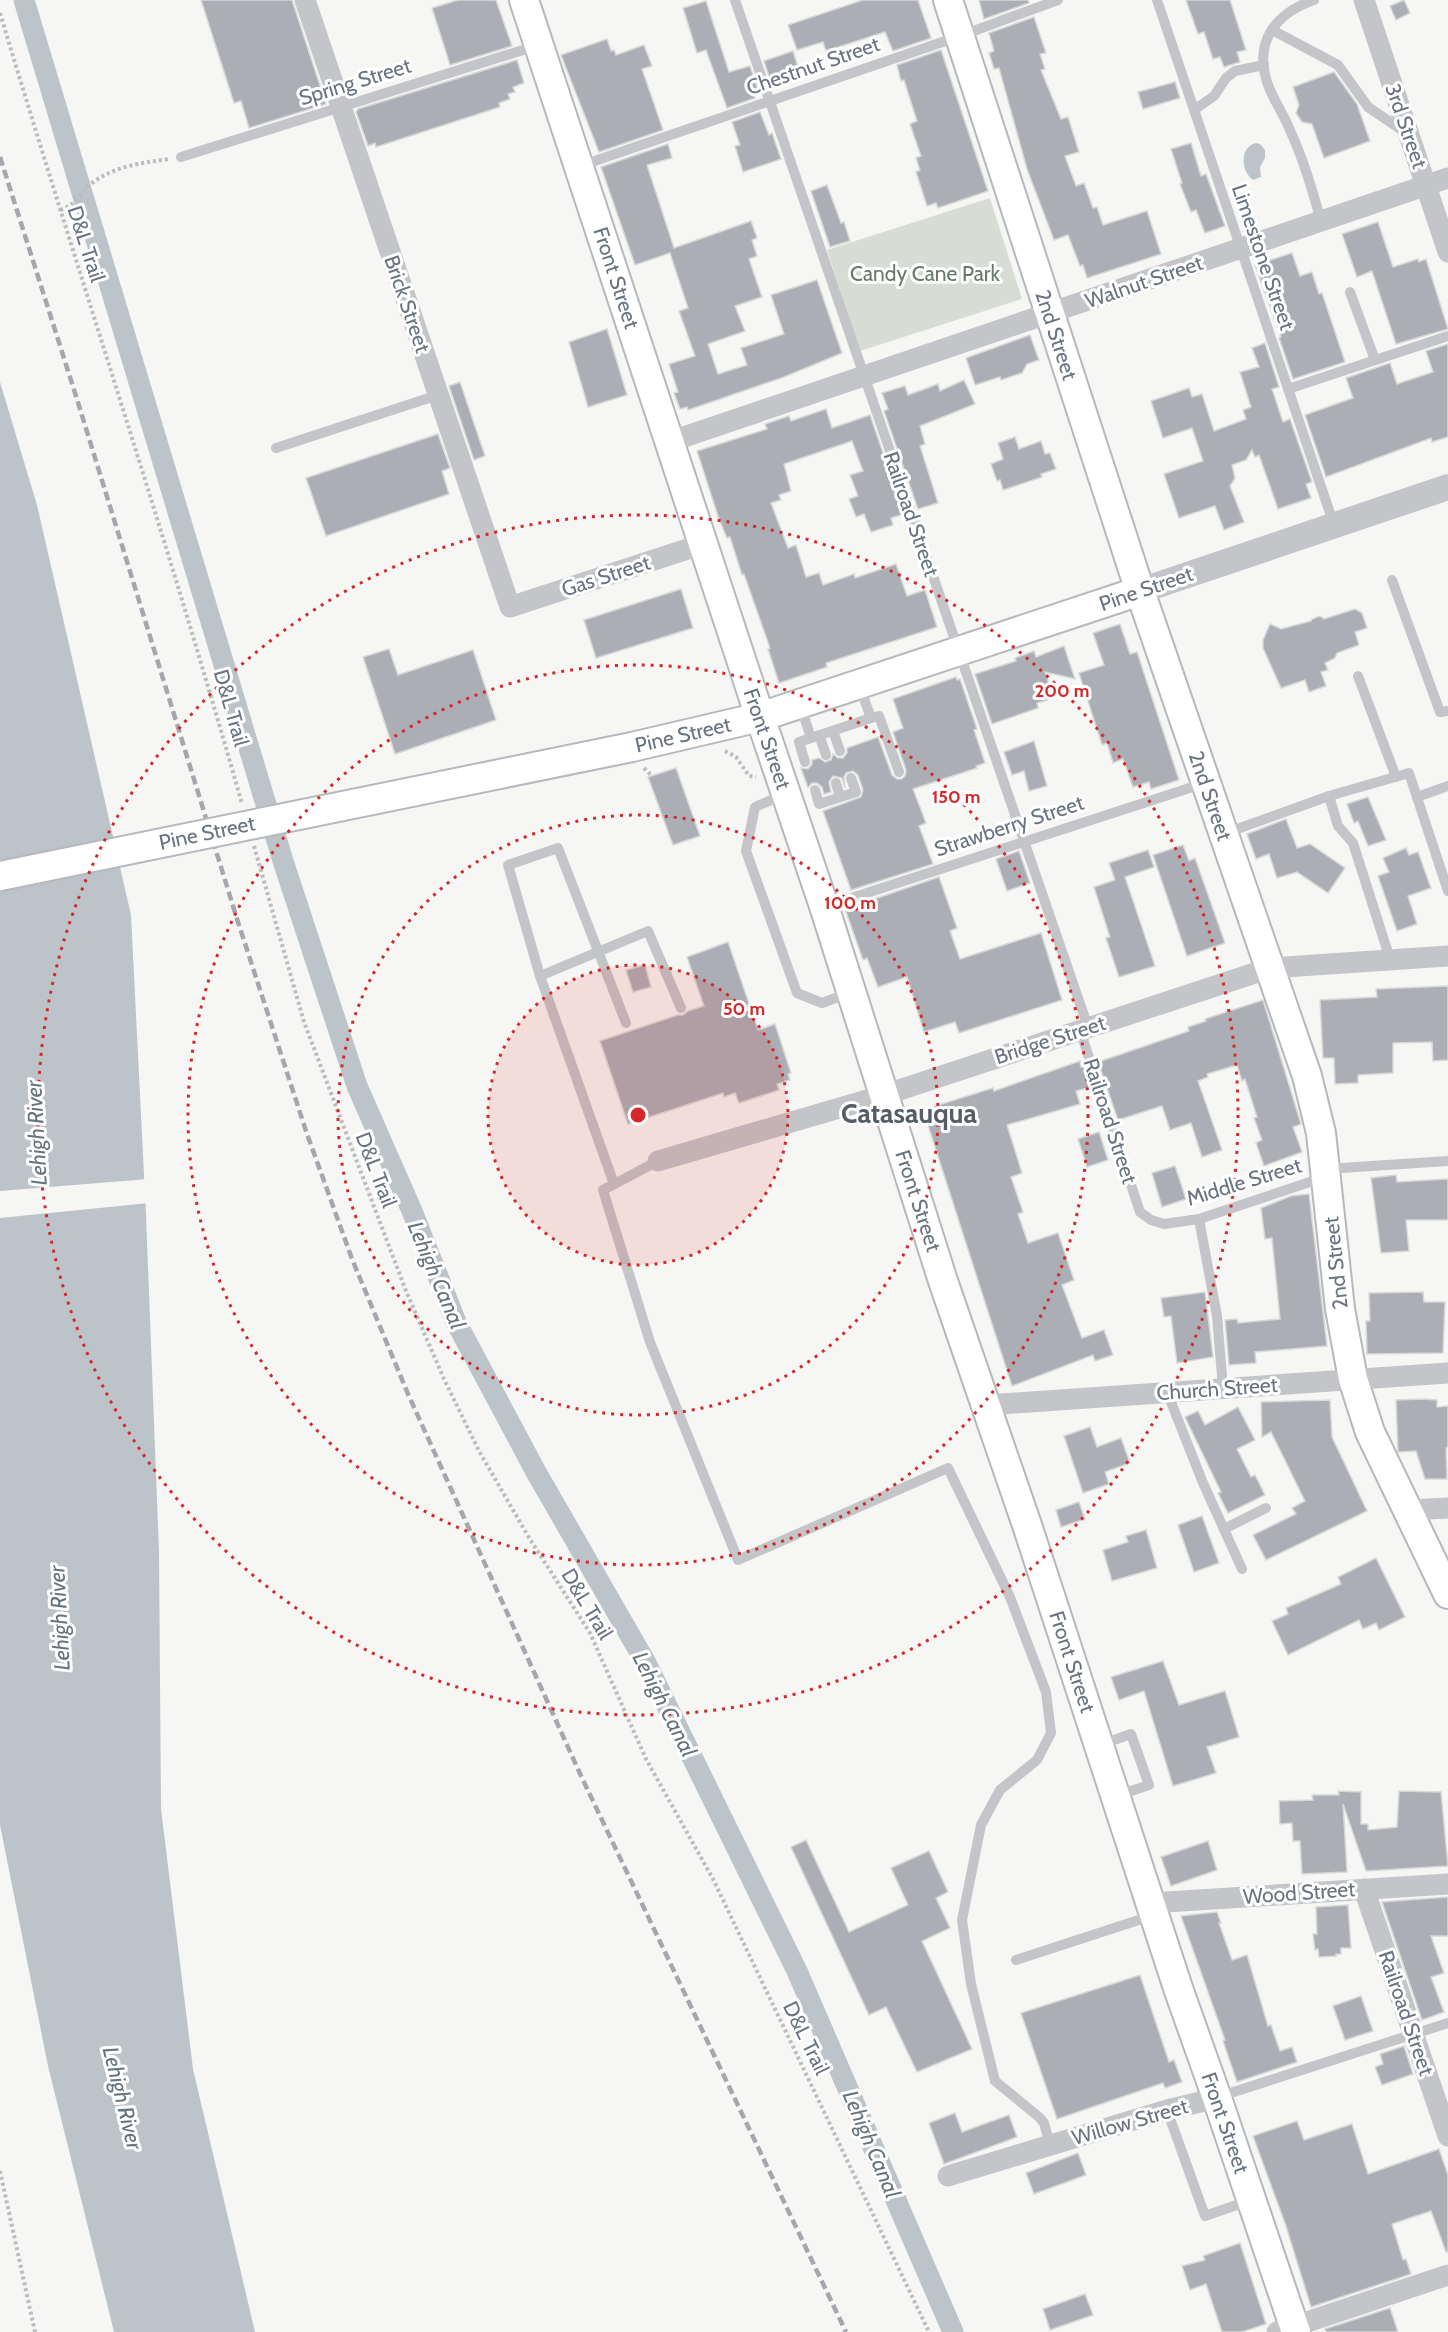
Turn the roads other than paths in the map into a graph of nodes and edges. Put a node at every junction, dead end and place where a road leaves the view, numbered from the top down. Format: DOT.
graph roads {
  1 [pos="305,0"];
  2 [pos="524,0"];
  3 [pos="735,0"];
  4 [pos="948,0"];
  5 [pos="1058,0"];
  6 [pos="1157,0"];
  7 [pos="1314,0"];
  8 [pos="1364,0"];
  9 [pos="1272,30"];
  10 [pos="960,36"];
  11 [pos="540,45"];
  12 [pos="1264,65"];
  13 [pos="770,102"];
  14 [pos="341,107"];
  15 [pos="1194,110"];
  16 [pos="1410,136"];
  17 [pos="181,157"];
  18 [pos="579,166"];
  19 [pos="1448,178"];
  20 [pos="1426,185"];
  21 [pos="1321,220"];
  22 [pos="1240,249"];
  23 [pos="1448,252"];
  24 [pos="1350,292"];
  25 [pos="1049,314"];
  26 [pos="1448,336"];
  27 [pos="1375,360"];
  28 [pos="863,377"];
  29 [pos="1288,389"];
  30 [pos="438,395"];
  31 [pos="669,442"];
  32 [pos="276,448"];
  33 [pos="1448,487"];
  34 [pos="1334,525"];
  35 [pos="703,544"];
  36 [pos="1392,580"];
  37 [pos="1140,591"];
  38 [pos="510,607"];
  39 [pos="959,651"];
  40 [pos="1358,676"];
  41 [pos="859,684"];
  42 [pos="800,704"];
  43 [pos="1448,711"];
  44 [pos="760,717"];
  45 [pos="871,718"];
  46 [pos="833,731"];
  47 [pos="815,737"];
  48 [pos="840,750"];
  49 [pos="826,755"];
  50 [pos="805,762"];
  51 [pos="899,772"];
  52 [pos="1396,777"];
  53 [pos="851,778"];
  54 [pos="836,783"];
  55 [pos="1206,783"];
  56 [pos="1448,786"];
  57 [pos="815,790"];
  58 [pos="1329,796"];
  59 [pos="840,797"];
  60 [pos="1417,797"];
  61 [pos="802,805"];
  62 [pos="1223,834"];
  63 [pos="1025,841"];
  64 [pos="0,876"];
  65 [pos="1448,891"];
  66 [pos="824,906"];
  67 [pos="599,950"];
  68 [pos="1448,956"];
  69 [pos="1390,959"];
  70 [pos="1270,968"];
  71 [pos="540,976"];
  72 [pos="851,992"];
  73 [pos="681,1008"];
  74 [pos="626,1023"];
  75 [pos="1084,1029"];
  76 [pos="884,1095"];
  77 [pos="658,1161"];
  78 [pos="1448,1161"];
  79 [pos="1326,1173"];
  80 [pos="614,1184"];
  81 [pos="1140,1212"];
  82 [pos="1199,1219"];
  83 [pos="1448,1373"];
  84 [pos="1353,1378"];
  85 [pos="1223,1388"];
  86 [pos="1167,1392"];
  87 [pos="986,1405"];
  88 [pos="1266,1508"];
  89 [pos="1448,1508"];
  90 [pos="1408,1510"];
  91 [pos="1224,1529"];
  92 [pos="1242,1569"];
  93 [pos="1448,1594"];
  94 [pos="1448,1884"];
  95 [pos="1364,1889"];
  96 [pos="1153,1909"];
  97 [pos="1016,1960"];
  98 [pos="1448,2023"];
  99 [pos="1413,2035"];
  100 [pos="1217,2098"];
  101 [pos="1167,2110"];
  102 [pos="1448,2136"];
  103 [pos="1050,2145"];
  104 [pos="948,2176"];
  105 [pos="1251,2200"];
  106 [pos="1448,2275"];
  107 [pos="1289,2330"];
  1 -- 14 [label="street, Brick Street"];
  2 -- 11 [label="main road, Front Street"];
  3 -- 13 [label="lane, Railroad Street"];
  4 -- 10 [label="main road, 2nd Street"];
  5 -- 10 [label="lane, Chestnut Street"];
  6 -- 15 [label="lane, Limestone Street"];
  7 -- 9 [label="lane"];
  8 -- 16 [label="street, 3rd Street"];
  9 -- 12 [label="lane"];
  9 -- 16 [label="lane"];
  10 -- 13 [label="lane, Chestnut Street"];
  10 -- 25 [label="main road, 2nd Street"];
  11 -- 14 [label="lane, Spring Street"];
  11 -- 18 [label="main road, Front Street"];
  12 -- 15 [label="lane"];
  12 -- 21 [label="lane"];
  13 -- 18 [label="lane, Chestnut Street"];
  13 -- 28 [label="lane, Railroad Street"];
  14 -- 17 [label="lane, Spring Street"];
  14 -- 30 [label="street, Brick Street"];
  15 -- 22 [label="lane, Limestone Street"];
  16 -- 20 [label="street, 3rd Street"];
  18 -- 31 [label="main road, Front Street"];
  19 -- 20 [label="street, Walnut Street"];
  20 -- 21 [label="street, Walnut Street"];
  20 -- 23 [label="street, 3rd Street"];
  21 -- 22 [label="street, Walnut Street"];
  22 -- 25 [label="street, Walnut Street"];
  22 -- 29 [label="lane, Limestone Street"];
  24 -- 27 [label="lane"];
  25 -- 28 [label="street, Walnut Street"];
  25 -- 37 [label="main road, 2nd Street"];
  26 -- 27 [label="lane"];
  27 -- 29 [label="lane"];
  28 -- 31 [label="street, Walnut Street"];
  28 -- 39 [label="lane, Railroad Street"];
  29 -- 34 [label="lane, Limestone Street"];
  30 -- 32 [label="lane"];
  30 -- 38 [label="street, Brick Street"];
  31 -- 35 [label="main road, Front Street"];
  33 -- 34 [label="street, Pine Street"];
  34 -- 37 [label="street, Pine Street"];
  35 -- 38 [label="street, Gas Street"];
  35 -- 44 [label="main road, Front Street"];
  36 -- 43 [label="lane"];
  37 -- 39 [label="main road, Pine Street"];
  37 -- 55 [label="main road, 2nd Street"];
  39 -- 41 [label="main road, Pine Street"];
  39 -- 63 [label="lane, Railroad Street"];
  40 -- 52 [label="lane"];
  41 -- 42 [label="main road, Pine Street"];
  41 -- 45 [label="lane"];
  42 -- 44 [label="main road, Pine Street"];
  42 -- 47 [label="lane"];
  44 -- 61 [label="main road, Front Street"];
  44 -- 64 [label="main road, Pine Street, bridge"];
  45 -- 46 [label="lane"];
  45 -- 51 [label="lane"];
  46 -- 47 [label="lane"];
  46 -- 48 [label="lane"];
  47 -- 49 [label="lane"];
  47 -- 50 [label="lane"];
  52 -- 58 [label="lane"];
  52 -- 60 [label="lane"];
  53 -- 59 [label="lane"];
  54 -- 59 [label="lane"];
  55 -- 62 [label="main road, 2nd Street"];
  55 -- 63 [label="lane, Strawberry Street"];
  56 -- 60 [label="lane"];
  57 -- 61 [label="lane"];
  58 -- 62 [label="lane"];
  58 -- 69 [label="lane"];
  59 -- 61 [label="lane"];
  60 -- 65 [label="lane"];
  61 -- 66 [label="main road, Front Street"];
  61 -- 72 [label="lane"];
  62 -- 70 [label="main road, 2nd Street"];
  63 -- 66 [label="lane, Strawberry Street"];
  63 -- 75 [label="lane, Railroad Street"];
  66 -- 72 [label="main road, Front Street"];
  67 -- 71 [label="lane"];
  67 -- 71 [label="lane"];
  67 -- 73 [label="lane"];
  67 -- 74 [label="lane"];
  68 -- 69 [label="street, Bridge Street"];
  69 -- 70 [label="street, Bridge Street"];
  70 -- 75 [label="street, Bridge Street"];
  70 -- 79 [label="main road, 2nd Street"];
  71 -- 80 [label="lane"];
  72 -- 76 [label="main road, Front Street"];
  75 -- 76 [label="street, Bridge Street"];
  75 -- 81 [label="lane, Railroad Street"];
  76 -- 77 [label="street, Bridge Street"];
  76 -- 87 [label="main road, Front Street"];
  77 -- 80 [label="lane"];
  78 -- 79 [label="lane, Middle Street"];
  79 -- 82 [label="lane, Middle Street"];
  79 -- 84 [label="main road, 2nd Street"];
  80 -- 103 [label="lane"];
  81 -- 82 [label="lane, Middle Street"];
  82 -- 85 [label="lane"];
  83 -- 84 [label="street, Church Street"];
  84 -- 85 [label="street, Church Street"];
  84 -- 90 [label="main road, 2nd Street"];
  85 -- 86 [label="street, Church Street"];
  86 -- 87 [label="street, Church Street"];
  86 -- 91 [label="lane"];
  87 -- 96 [label="main road, Front Street"];
  88 -- 91 [label="lane"];
  89 -- 90 [label="street"];
  90 -- 93 [label="main road, 2nd Street"];
  91 -- 92 [label="lane"];
  94 -- 95 [label="street, Wood Street"];
  95 -- 96 [label="street, Wood Street"];
  95 -- 99 [label="street, Railroad Street"];
  96 -- 97 [label="lane"];
  96 -- 100 [label="main road, Front Street"];
  98 -- 99 [label="lane, Willow Street"];
  99 -- 100 [label="lane, Willow Street"];
  99 -- 102 [label="street, Railroad Street"];
  100 -- 101 [label="street, Willow Street"];
  100 -- 105 [label="main road, Front Street"];
  101 -- 103 [label="street, Willow Street"];
  101 -- 105 [label="lane"];
  103 -- 104 [label="street, Willow Street"];
  105 -- 107 [label="main road, Front Street"];
  106 -- 107 [label="street"];
}
